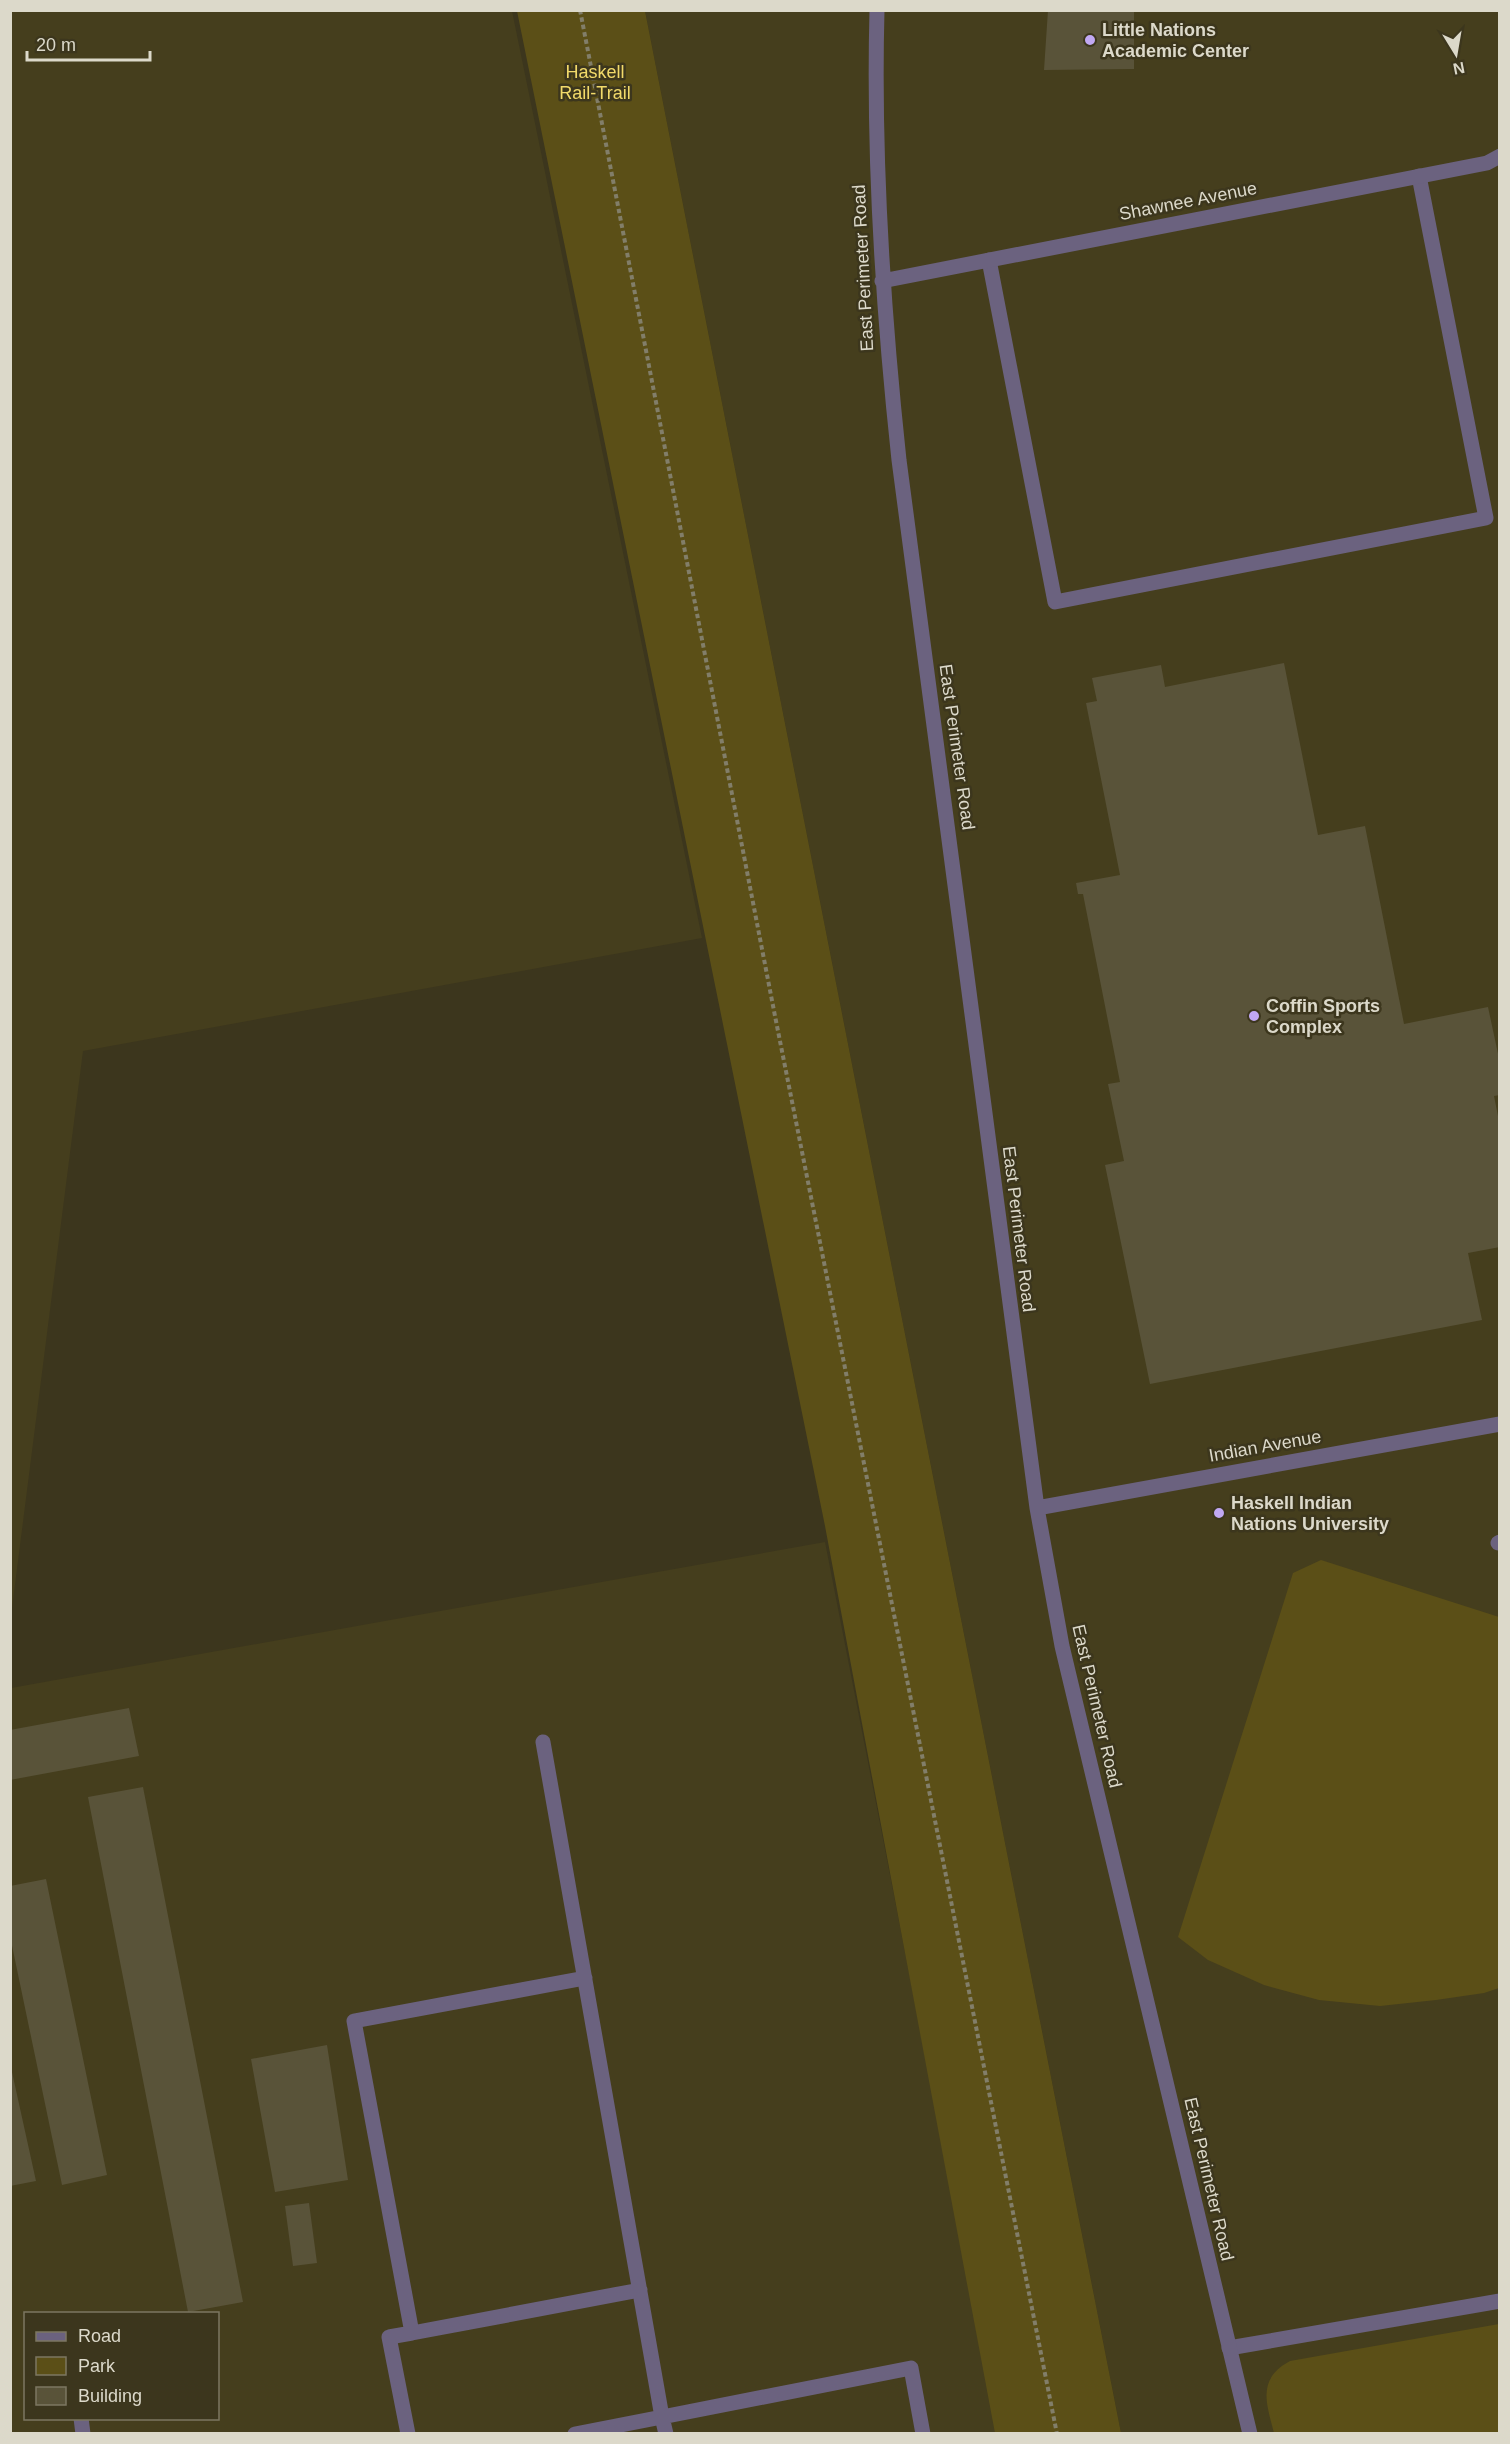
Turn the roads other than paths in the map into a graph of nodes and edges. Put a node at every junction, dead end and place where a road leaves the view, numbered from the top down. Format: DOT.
graph roads {
  1 [pos="877,10"];
  2 [pos="1500,156"];
  3 [pos="1419,176"];
  4 [pos="989,260"];
  5 [pos="882,281"];
  6 [pos="1500,1424"];
  7 [pos="1037,1508"];
  8 [pos="543,1742"];
  9 [pos="585,1978"];
  10 [pos="640,2290"];
  11 [pos="1500,2301"];
  12 [pos="412,2333"];
  13 [pos="1229,2348"];
  14 [pos="662,2417"];
  15 [pos="408,2433"];
  16 [pos="575,2433"];
  17 [pos="666,2433"];
  18 [pos="923,2433"];
  19 [pos="1250,2433"];
  1 -- 5 [label="street, East Perimeter Road"];
  2 -- 3 [label="street, Shawnee Avenue"];
  3 -- 4 [label="street, Shawnee Avenue"];
  3 -- 4 [label="street"];
  4 -- 5 [label="street, Shawnee Avenue"];
  5 -- 7 [label="street, East Perimeter Road"];
  6 -- 7 [label="street, Indian Avenue"];
  7 -- 13 [label="street, East Perimeter Road"];
  8 -- 9 [label="street"];
  9 -- 10 [label="street"];
  9 -- 12 [label="street"];
  10 -- 12 [label="street"];
  10 -- 14 [label="street"];
  11 -- 13 [label="street"];
  12 -- 15 [label="street"];
  13 -- 19 [label="street, East Perimeter Road"];
  14 -- 16 [label="street"];
  14 -- 17 [label="street"];
  14 -- 18 [label="street"];
}
